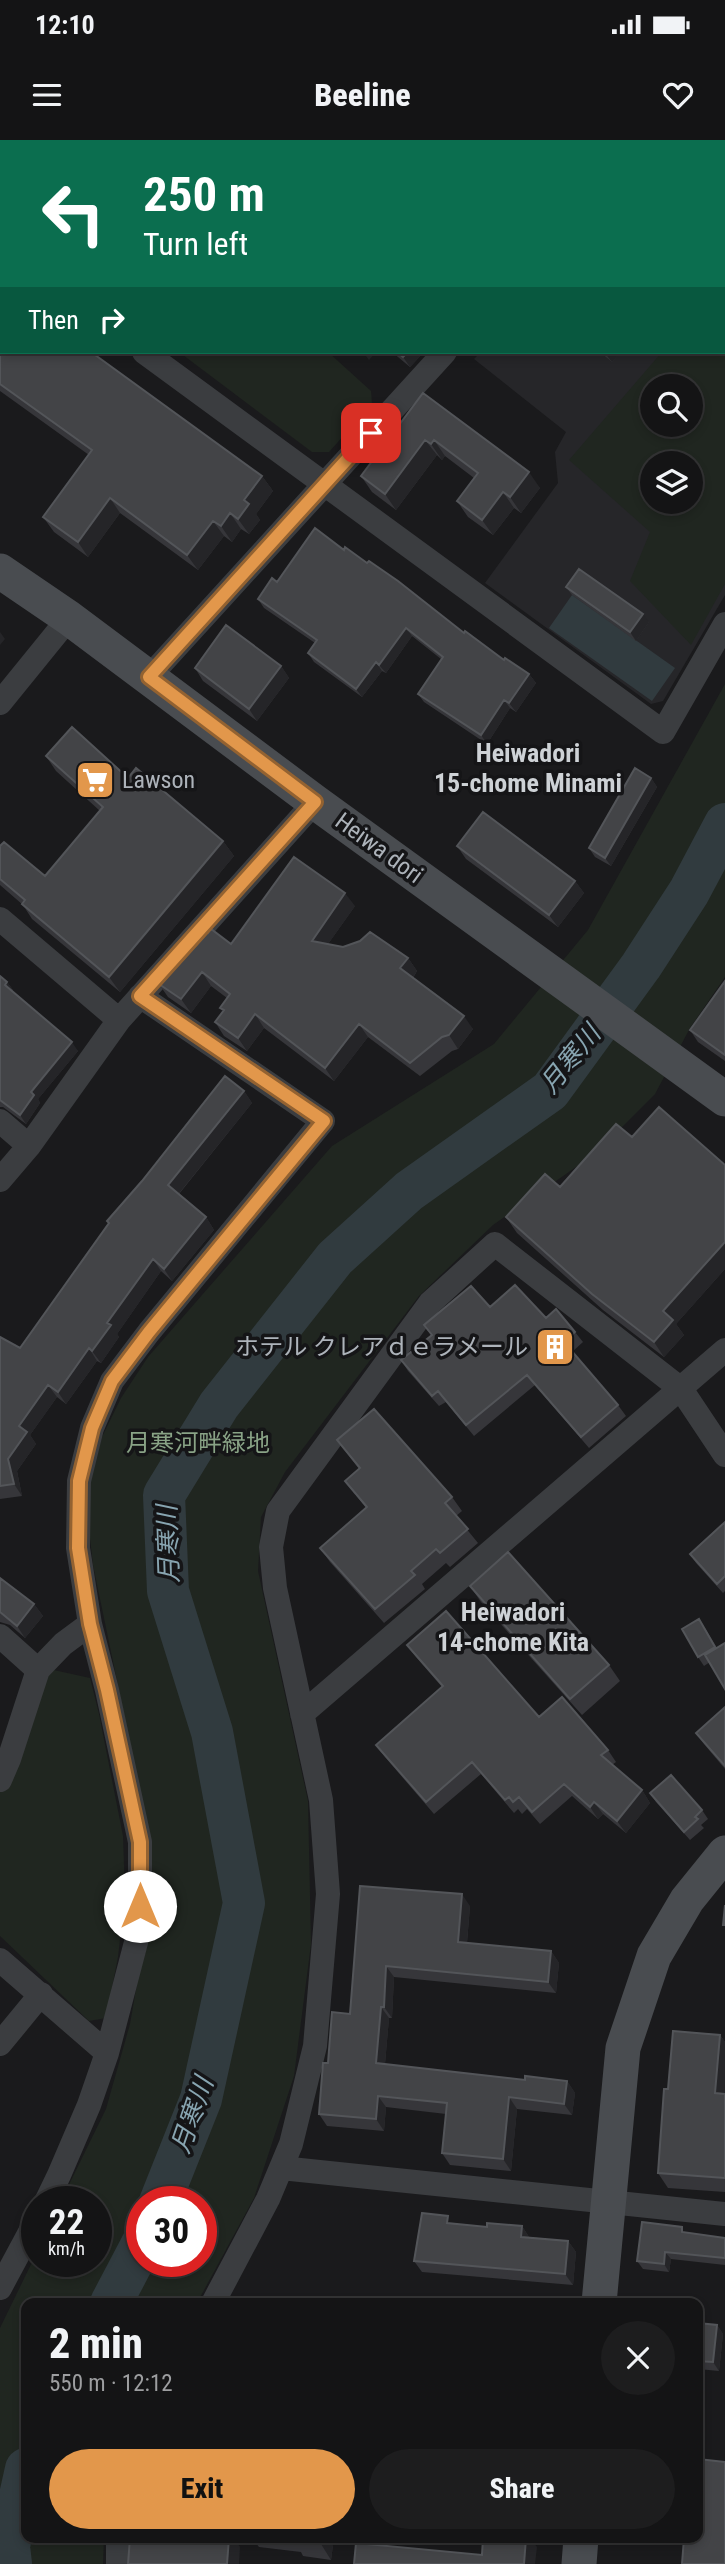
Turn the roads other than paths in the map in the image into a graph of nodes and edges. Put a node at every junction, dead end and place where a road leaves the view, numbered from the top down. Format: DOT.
graph roads {
  1 [pos="147,354"];
  2 [pos="442,354"];
  3 [pos="325,484"];
  4 [pos="0,571"];
  5 [pos="69,618"];
  6 [pos="725,624"];
  7 [pos="149,677"];
  8 [pos="0,703"];
  9 [pos="315,802"];
  10 [pos="0,919"];
  11 [pos="140,996"];
  12 [pos="119,1020"];
  13 [pos="725,1099"];
  14 [pos="0,1121"];
  15 [pos="29,1146"];
  16 [pos="0,1180"];
  17 [pos="725,1350"];
  18 [pos="681,1389"];
  19 [pos="725,1455"];
  20 [pos="90,1624"];
  21 [pos="0,1636"];
  22 [pos="38,1670"];
  23 [pos="302,1714"];
  24 [pos="3,1763"];
  25 [pos="725,1853"];
  26 [pos="0,1961"];
  27 [pos="41,1994"];
  28 [pos="0,2044"];
  29 [pos="107,2053"];
  30 [pos="281,2168"];
  31 [pos="54,2186"];
  32 [pos="607,2200"];
  33 [pos="725,2214"];
  34 [pos="21,2248"];
  35 [pos="0,2288"];
  36 [pos="216,2298"];
  37 [pos="599,2298"];
  38 [pos="118,2543"];
  39 [pos="581,2543"];
  40 [pos="118,2564"];
  41 [pos="579,2564"];
  1 -- 3 [label="street"];
  2 -- 3 [label="street"];
  3 -- 6 [label="street"];
  3 -- 7 [label="street"];
  4 -- 5 [label="street, Heiwa dori"];
  5 -- 7 [label="street, Heiwa dori"];
  5 -- 8 [label="street"];
  7 -- 9 [label="street, Heiwa dori"];
  9 -- 11 [label="street"];
  9 -- 13 [label="street, Heiwa dori"];
  10 -- 12 [label="street"];
  11 -- 12 [label="street"];
  11 -- 20 [label="street"];
  12 -- 15 [label="street"];
  14 -- 15 [label="street"];
  15 -- 16 [label="street"];
  17 -- 18 [label="street"];
  18 -- 19 [label="street"];
  18 -- 23 [label="street"];
  18 -- 23 [label="street"];
  20 -- 22 [label="street"];
  20 -- 29 [label="street"];
  21 -- 22 [label="street"];
  22 -- 24 [label="street"];
  23 -- 30 [label="street"];
  25 -- 32 [label="street"];
  26 -- 27 [label="street"];
  27 -- 28 [label="street"];
  27 -- 29 [label="street"];
  29 -- 31 [label="street"];
  30 -- 32 [label="street"];
  30 -- 36 [label="street"];
  32 -- 33 [label="street"];
  32 -- 37 [label="street"];
  34 -- 35 [label="street"];
  38 -- 40 [label="street"];
  39 -- 41 [label="street"];
}
